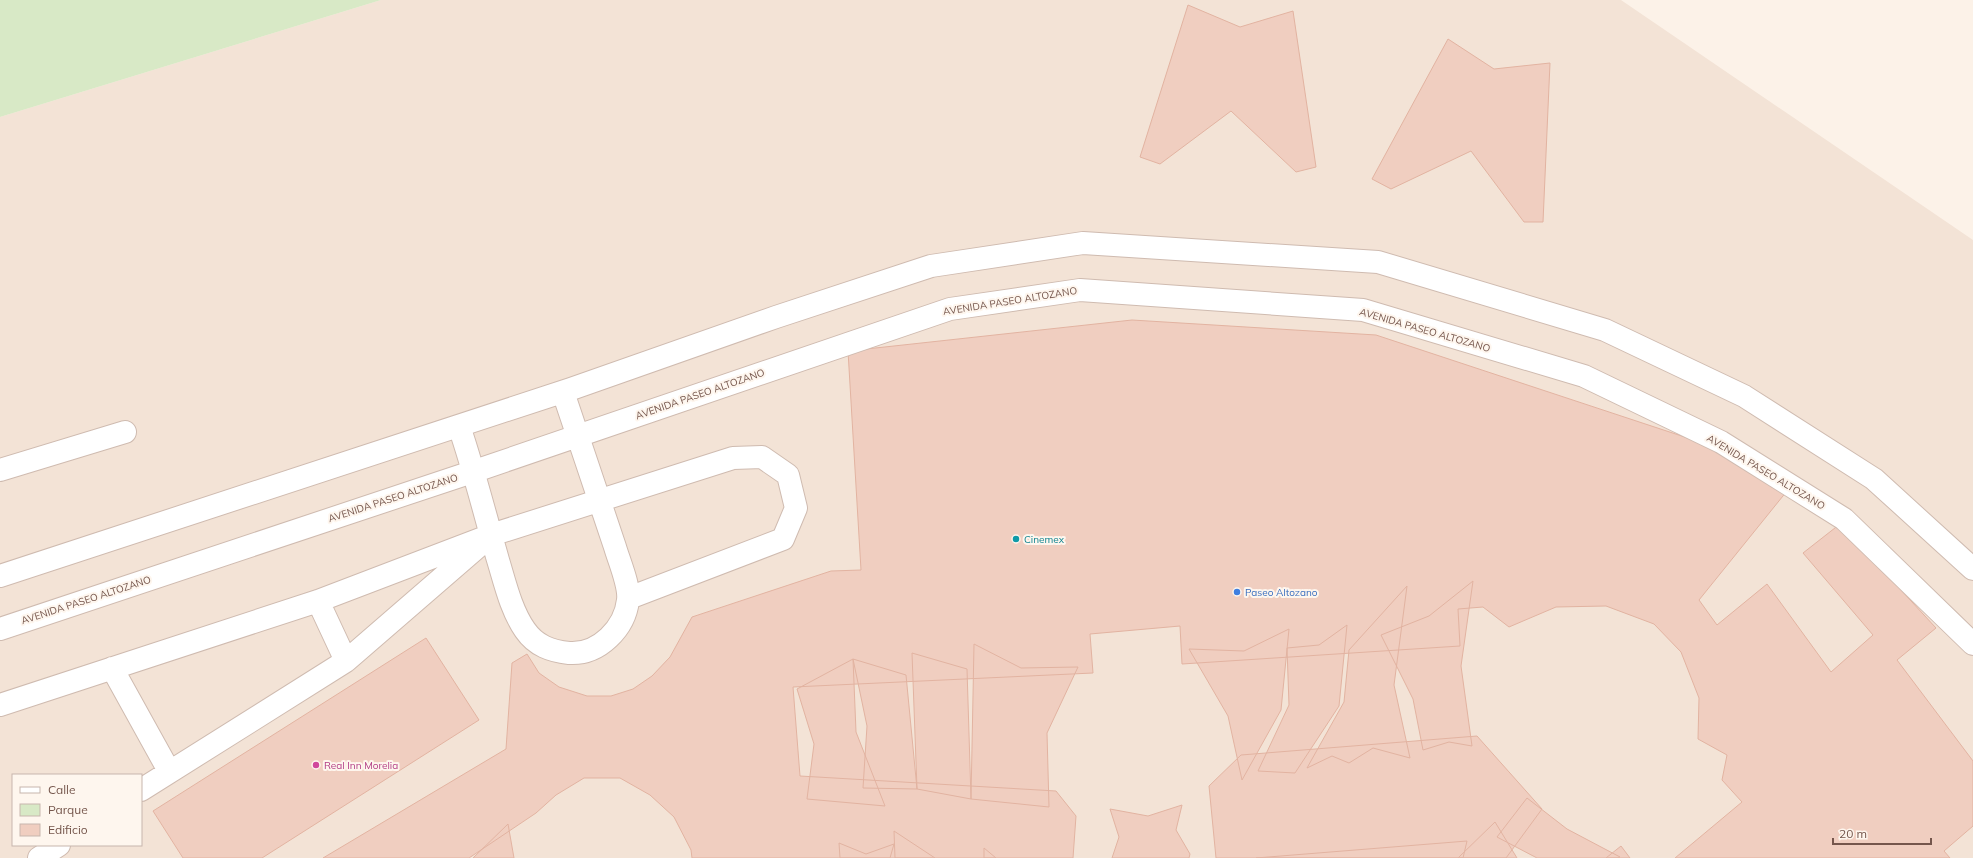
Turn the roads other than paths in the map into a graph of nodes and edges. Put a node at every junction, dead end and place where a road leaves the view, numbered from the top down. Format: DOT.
graph roads {
  1 [pos="563,392"];
  2 [pos="459,426"];
  3 [pos="125,432"];
  4 [pos="578,436"];
  5 [pos="0,470"];
  6 [pos="475,471"];
  7 [pos="600,500"];
  8 [pos="491,536"];
  9 [pos="1973,569"];
  10 [pos="0,576"];
  11 [pos="629,598"];
  12 [pos="318,601"];
  13 [pos="0,629"];
  14 [pos="1973,644"];
  15 [pos="346,661"];
  16 [pos="112,668"];
  17 [pos="0,705"];
  18 [pos="169,771"];
  19 [pos="142,789"];
  20 [pos="57,846"];
  21 [pos="39,858"];
  1 -- 2 [label="street"];
  1 -- 4 [label="street"];
  1 -- 9 [label="street"];
  2 -- 6 [label="street"];
  2 -- 10 [label="street"];
  3 -- 5 [label="street"];
  4 -- 6 [label="street, AVENIDA PASEO ALTOZANO"];
  4 -- 7 [label="street"];
  4 -- 14 [label="street, AVENIDA PASEO ALTOZANO"];
  6 -- 8 [label="street"];
  6 -- 13 [label="street, AVENIDA PASEO ALTOZANO"];
  7 -- 8 [label="street"];
  7 -- 11 [label="street"];
  7 -- 11 [label="street"];
  8 -- 11 [label="street"];
  8 -- 12 [label="street"];
  8 -- 15 [label="street"];
  12 -- 15 [label="street"];
  12 -- 16 [label="street"];
  15 -- 18 [label="street"];
  16 -- 17 [label="street"];
  16 -- 18 [label="street"];
  18 -- 19 [label="street"];
  20 -- 21 [label="street"];
}
